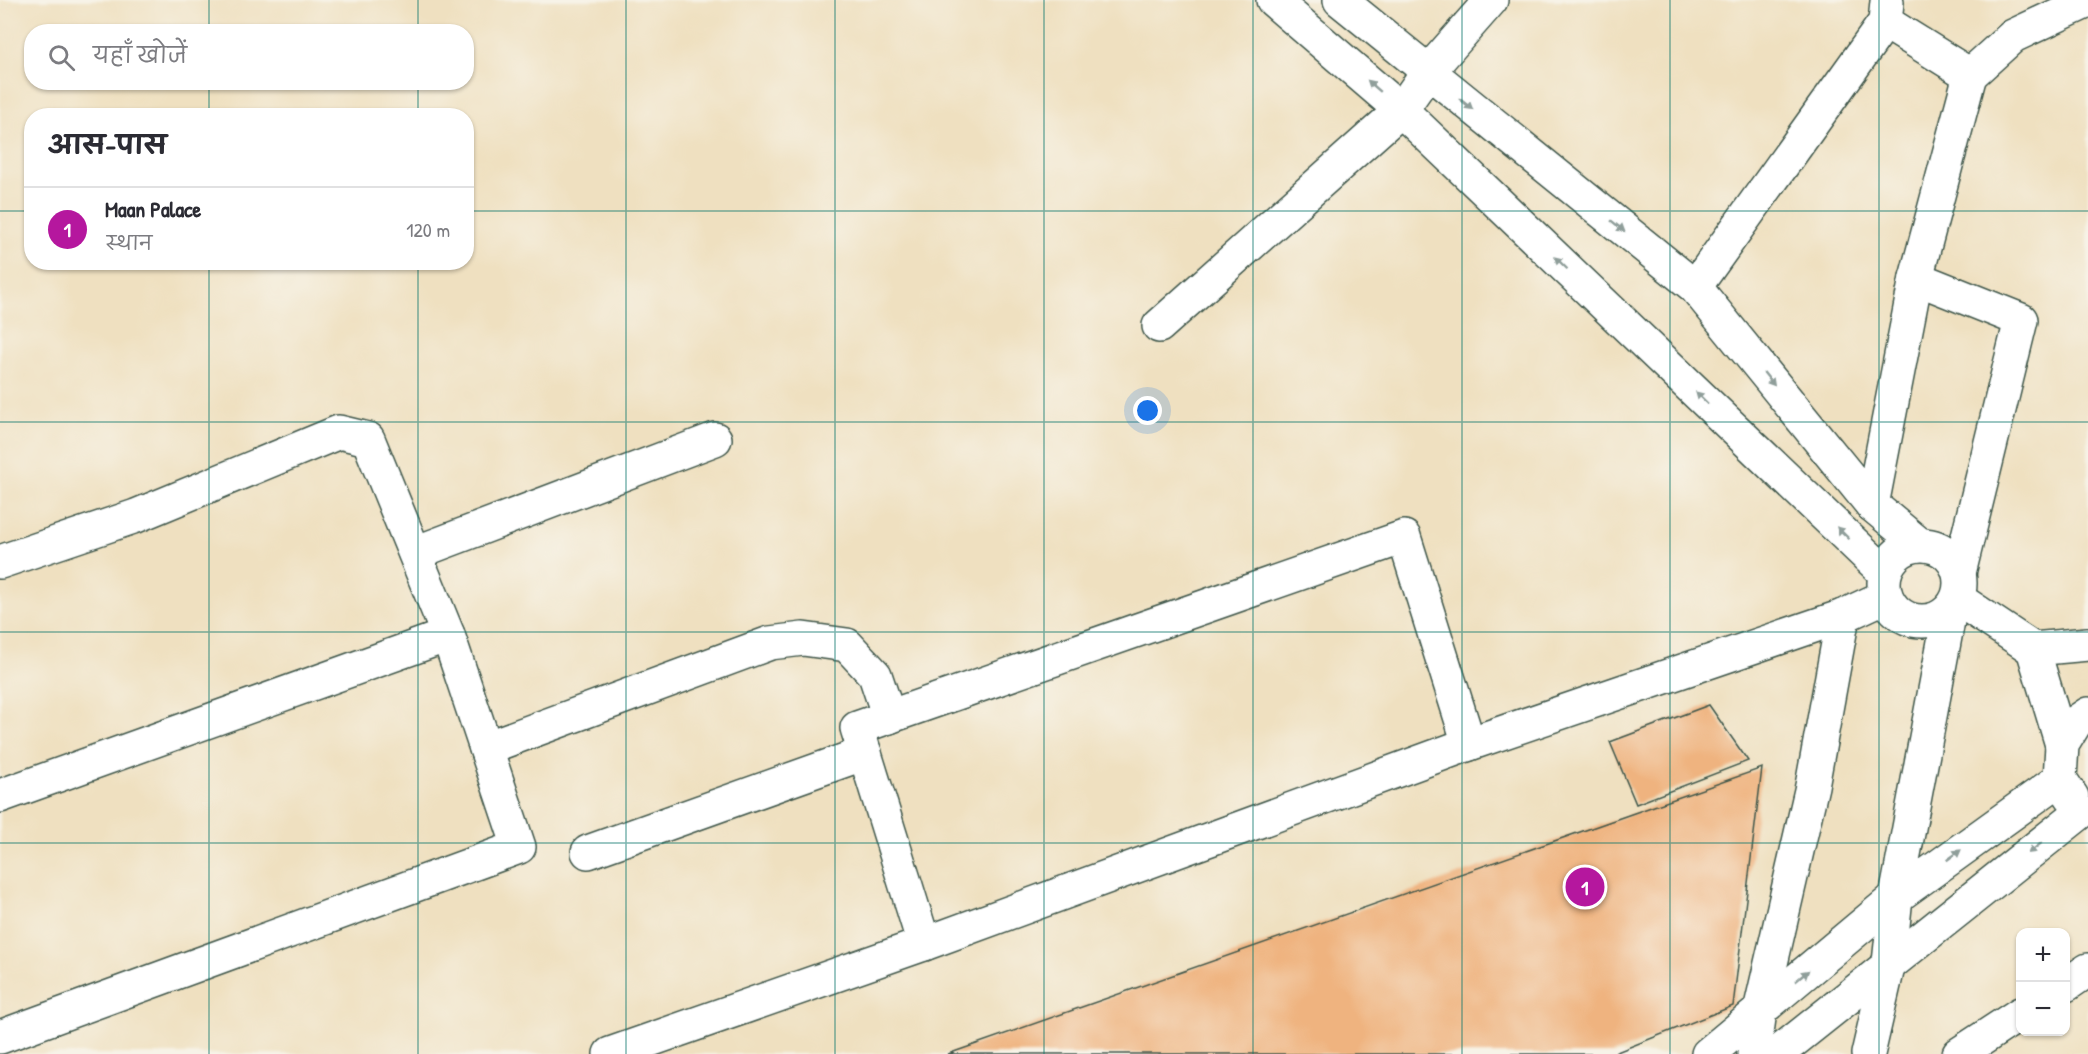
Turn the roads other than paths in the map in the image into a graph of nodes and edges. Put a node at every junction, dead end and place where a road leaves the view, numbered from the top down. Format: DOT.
graph roads {
  1 [pos="1273,0"];
  2 [pos="1340,0"];
  3 [pos="1491,0"];
  4 [pos="2088,1"];
  5 [pos="1886,11"];
  6 [pos="1427,73"];
  7 [pos="1970,75"];
  8 [pos="1401,110"];
  9 [pos="1916,278"];
  10 [pos="1695,287"];
  11 [pos="1159,326"];
  12 [pos="715,439"];
  13 [pos="1872,505"];
  14 [pos="1919,544"];
  15 [pos="415,553"];
  16 [pos="0,562"];
  17 [pos="1886,584"];
  18 [pos="1956,594"];
  19 [pos="1843,616"];
  20 [pos="448,635"];
  21 [pos="2088,644"];
  22 [pos="2033,649"];
  23 [pos="2088,714"];
  24 [pos="889,717"];
  25 [pos="1469,744"];
  26 [pos="2062,745"];
  27 [pos="486,748"];
  28 [pos="865,753"];
  29 [pos="2060,779"];
  30 [pos="0,796"];
  31 [pos="2085,813"];
  32 [pos="588,852"];
  33 [pos="1896,897"];
  34 [pos="924,944"];
  35 [pos="1889,963"];
  36 [pos="2088,970"];
  37 [pos="2070,982"];
  38 [pos="1760,1011"];
  39 [pos="2016,1017"];
  40 [pos="0,1037"];
  41 [pos="610,1054"];
  42 [pos="1708,1054"];
  43 [pos="1754,1054"];
  44 [pos="1777,1054"];
  45 [pos="1868,1054"];
  46 [pos="1959,1054"];
  8 -- 1 [label="street, one-way"];
  2 -- 6 [label="street"];
  3 -- 6 [label="street"];
  4 -- 7 [label="street"];
  5 -- 7 [label="street"];
  5 -- 10 [label="street"];
  6 -- 8 [label="street"];
  6 -- 10 [label="street, one-way"];
  7 -- 9 [label="street"];
  8 -- 11 [label="street"];
  17 -- 8 [label="street, one-way"];
  9 -- 13 [label="street"];
  9 -- 18 [label="street"];
  10 -- 13 [label="street, one-way"];
  12 -- 15 [label="street"];
  13 -- 14 [label="street"];
  14 -- 17 [label="street"];
  14 -- 18 [label="street"];
  15 -- 16 [label="street"];
  15 -- 20 [label="street"];
  17 -- 18 [label="street"];
  17 -- 19 [label="street"];
  18 -- 22 [label="street"];
  18 -- 33 [label="street"];
  19 -- 25 [label="street"];
  19 -- 38 [label="street"];
  20 -- 27 [label="street"];
  20 -- 30 [label="street"];
  21 -- 22 [label="street"];
  22 -- 26 [label="street"];
  23 -- 26 [label="street"];
  24 -- 25 [label="street"];
  24 -- 27 [label="street"];
  24 -- 28 [label="street"];
  25 -- 34 [label="street"];
  26 -- 29 [label="street"];
  27 -- 40 [label="street"];
  28 -- 32 [label="street"];
  28 -- 34 [label="street"];
  29 -- 31 [label="street"];
  33 -- 29 [label="street, one-way"];
  31 -- 35 [label="street, one-way"];
  33 -- 35 [label="street"];
  38 -- 33 [label="street, one-way"];
  34 -- 41 [label="street"];
  35 -- 44 [label="street"];
  35 -- 45 [label="street"];
  36 -- 37 [label="street"];
  38 -- 42 [label="street"];
  38 -- 43 [label="street"];
  39 -- 46 [label="street"];
}
